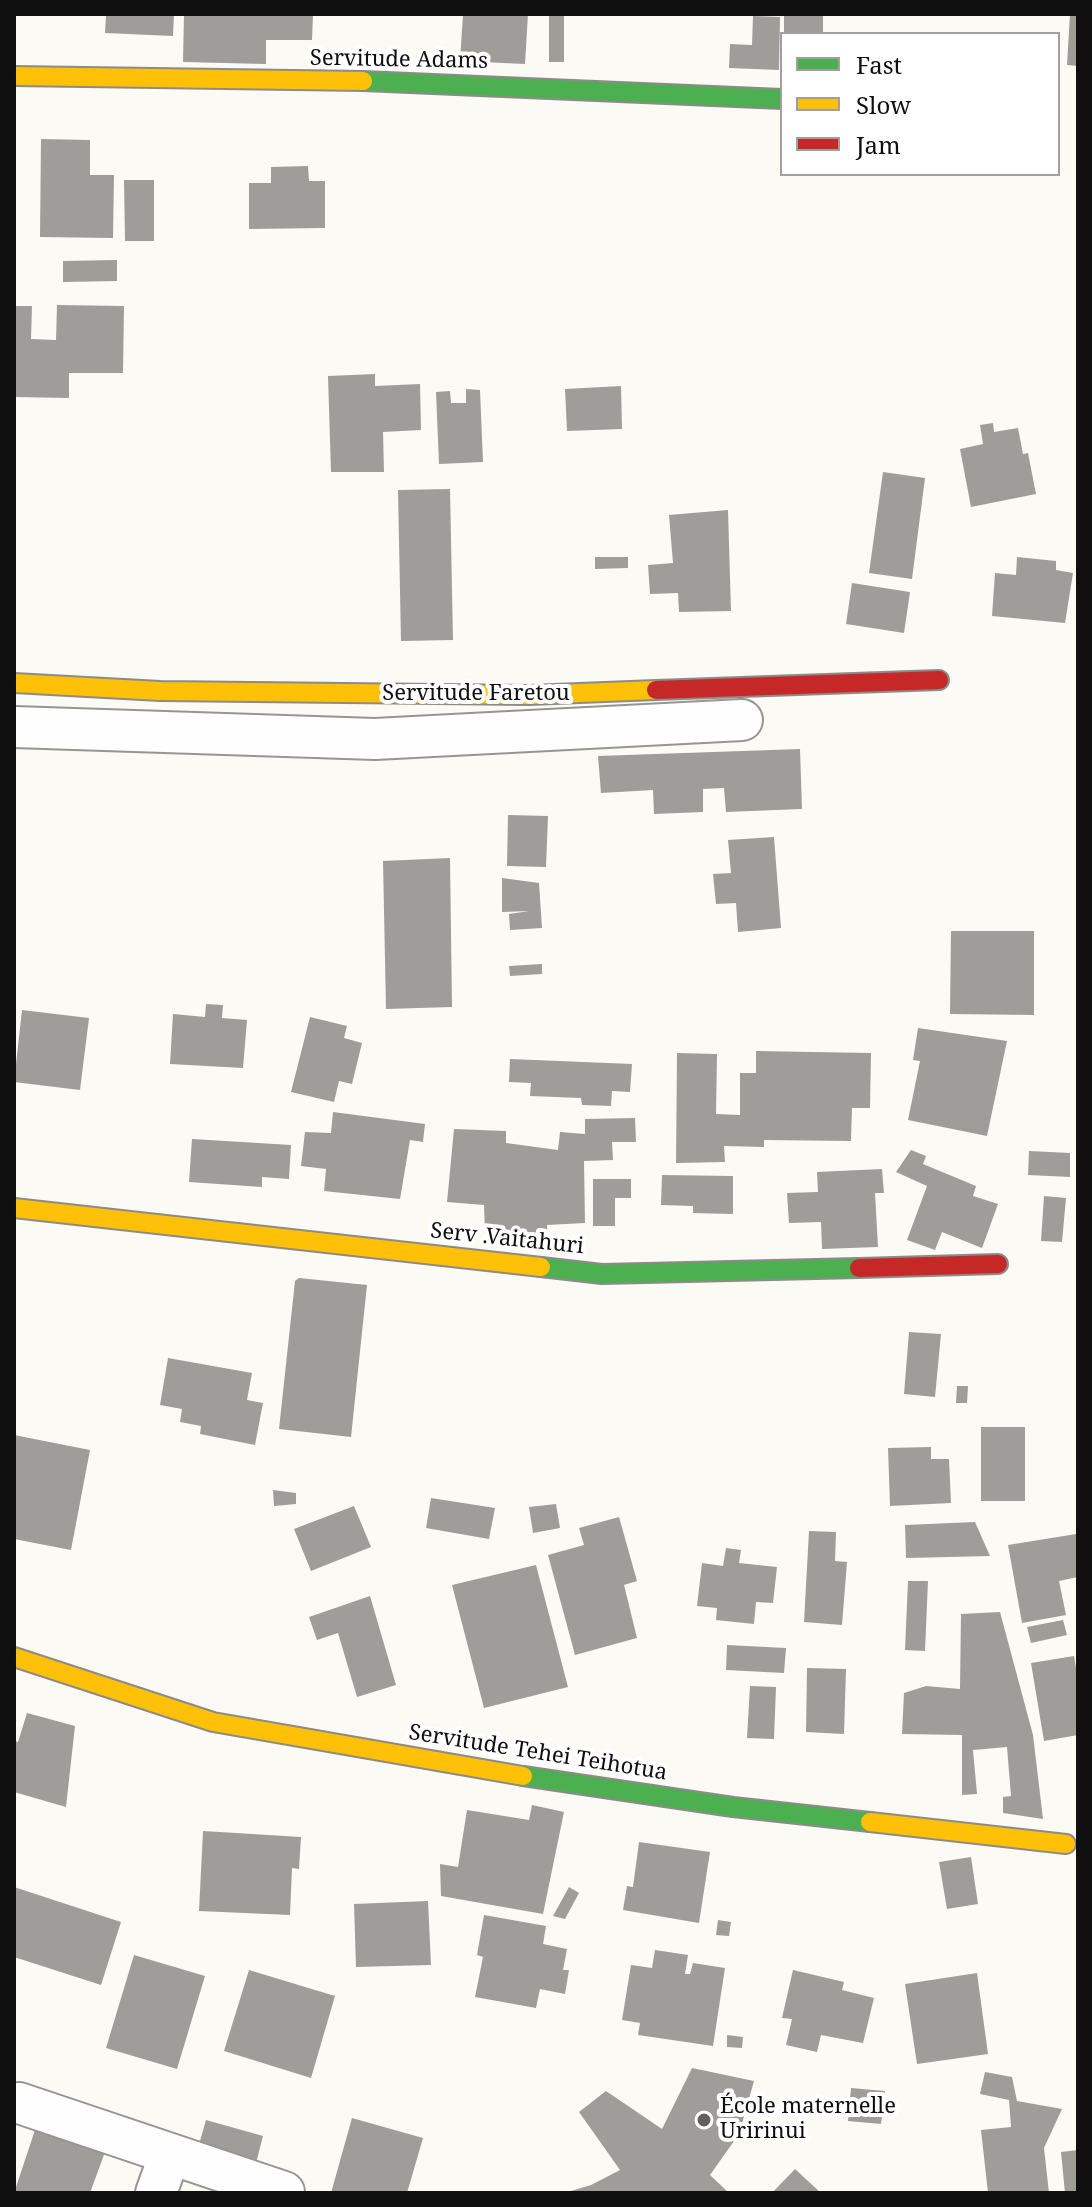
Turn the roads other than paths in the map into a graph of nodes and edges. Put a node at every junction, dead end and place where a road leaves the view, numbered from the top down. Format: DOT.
graph roads {
  1 [pos="14,76"];
  2 [pos="780,99"];
  3 [pos="939,680"];
  4 [pos="14,683"];
  5 [pos="742,720"];
  6 [pos="14,727"];
  7 [pos="14,1208"];
  8 [pos="998,1264"];
  9 [pos="14,1657"];
  10 [pos="1066,1844"];
  11 [pos="19,2103"];
  12 [pos="170,2154"];
  13 [pos="284,2192"];
  14 [pos="156,2193"];
  1 -- 2 [label="street, Servitude Adams"];
  3 -- 4 [label="street, Servitude Faretou"];
  5 -- 6 [label="street, Servitude Faretou"];
  7 -- 8 [label="street, Serv .Vaitahuri"];
  9 -- 10 [label="street, Servitude Tehei Teihotua"];
  11 -- 12 [label="street"];
  12 -- 13 [label="street"];
  12 -- 14 [label="street"];
}
